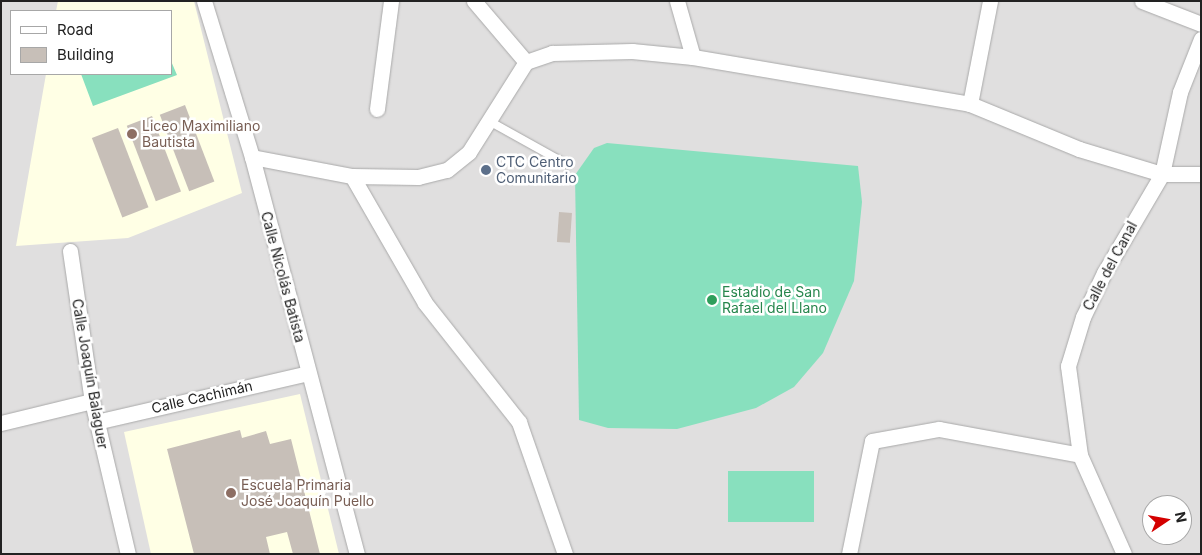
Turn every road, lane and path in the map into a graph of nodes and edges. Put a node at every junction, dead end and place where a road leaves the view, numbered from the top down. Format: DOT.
graph roads {
  1 [pos="204,1"];
  2 [pos="391,1"];
  3 [pos="474,1"];
  4 [pos="678,1"];
  5 [pos="990,1"];
  6 [pos="1142,1"];
  7 [pos="1201,24"];
  8 [pos="1201,39"];
  9 [pos="694,57"];
  10 [pos="526,62"];
  11 [pos="970,104"];
  12 [pos="378,108"];
  13 [pos="489,121"];
  14 [pos="252,157"];
  15 [pos="568,165"];
  16 [pos="1162,174"];
  17 [pos="1201,174"];
  18 [pos="352,176"];
  19 [pos="70,251"];
  20 [pos="308,373"];
  21 [pos="92,400"];
  22 [pos="96,422"];
  23 [pos="1,423"];
  24 [pos="1080,454"];
  25 [pos="128,554"];
  26 [pos="357,554"];
  27 [pos="565,554"];
  28 [pos="849,554"];
  29 [pos="1124,554"];
  1 -- 14 [label="street, Calle Nicolás Batista"];
  2 -- 12 [label="street"];
  3 -- 10 [label="street"];
  4 -- 9 [label="street"];
  5 -- 11 [label="street"];
  6 -- 7 [label="street"];
  8 -- 16 [label="street, Calle del Canal"];
  9 -- 10 [label="street"];
  9 -- 11 [label="street"];
  10 -- 13 [label="street"];
  11 -- 16 [label="street"];
  13 -- 15 [label="lane"];
  13 -- 18 [label="street"];
  14 -- 18 [label="street"];
  14 -- 20 [label="street, Calle Nicolás Batista"];
  16 -- 17 [label="street"];
  16 -- 24 [label="street, Calle del Canal"];
  18 -- 27 [label="street"];
  19 -- 21 [label="street, Calle Joaquín Balaguer"];
  20 -- 22 [label="street, Calle Cachimán"];
  20 -- 26 [label="street, Calle Nicolás Batista"];
  21 -- 22 [label="street, Calle Joaquín Balaguer"];
  21 -- 23 [label="street"];
  22 -- 25 [label="street, Calle Joaquín Balaguer"];
  24 -- 28 [label="street"];
  24 -- 29 [label="street, Calle del Canal"];
}
